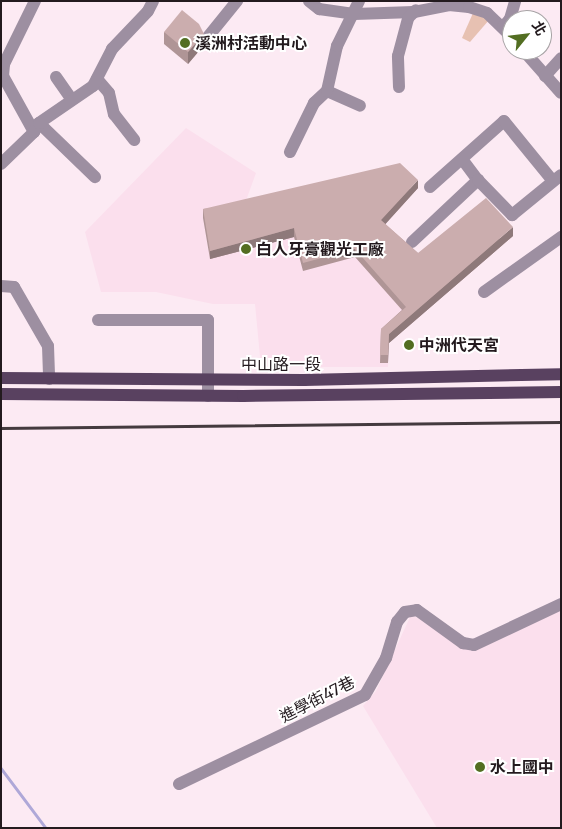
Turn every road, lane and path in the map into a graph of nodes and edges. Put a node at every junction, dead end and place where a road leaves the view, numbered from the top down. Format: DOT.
graph roads {
  1 [pos="35,1"];
  2 [pos="153,1"];
  3 [pos="237,1"];
  4 [pos="309,1"];
  5 [pos="360,1"];
  6 [pos="426,1"];
  7 [pos="462,4"];
  8 [pos="414,12"];
  9 [pos="354,14"];
  10 [pos="502,26"];
  11 [pos="207,38"];
  12 [pos="561,58"];
  13 [pos="531,60"];
  14 [pos="545,76"];
  15 [pos="56,77"];
  16 [pos="97,79"];
  17 [pos="399,87"];
  18 [pos="327,91"];
  19 [pos="561,93"];
  20 [pos="72,100"];
  21 [pos="360,106"];
  22 [pos="37,128"];
  23 [pos="134,140"];
  24 [pos="290,152"];
  25 [pos="462,159"];
  26 [pos="1,164"];
  27 [pos="95,178"];
  28 [pos="557,178"];
  29 [pos="478,180"];
  30 [pos="430,187"];
  31 [pos="561,236"];
  32 [pos="412,242"];
  33 [pos="1,286"];
  34 [pos="484,292"];
  35 [pos="98,320"];
  36 [pos="561,374"];
  37 [pos="541,375"];
  38 [pos="1,378"];
  39 [pos="49,379"];
  40 [pos="207,379"];
  41 [pos="539,392"];
  42 [pos="561,392"];
  43 [pos="1,394"];
  44 [pos="208,396"];
  45 [pos="561,604"];
  46 [pos="179,784"];
  1 -- 22 [label="street"];
  2 -- 16 [label="street"];
  3 -- 11 [label="street"];
  4 -- 9 [label="street"];
  5 -- 9 [label="street"];
  6 -- 8 [label="street"];
  7 -- 8 [label="street"];
  7 -- 10 [label="street"];
  8 -- 9 [label="street"];
  8 -- 17 [label="street"];
  9 -- 18 [label="street"];
  12 -- 14 [label="street"];
  13 -- 14 [label="street"];
  14 -- 19 [label="street"];
  15 -- 20 [label="street"];
  16 -- 20 [label="street"];
  16 -- 23 [label="street"];
  18 -- 21 [label="street"];
  18 -- 24 [label="street"];
  20 -- 22 [label="street"];
  22 -- 26 [label="street"];
  22 -- 27 [label="street"];
  25 -- 28 [label="street"];
  25 -- 29 [label="street"];
  25 -- 30 [label="street"];
  28 -- 29 [label="street"];
  29 -- 32 [label="street"];
  31 -- 34 [label="street"];
  33 -- 39 [label="street"];
  35 -- 40 [label="street"];
  36 -- 37 [label="main road, 中山路一段"];
  37 -- 40 [label="main road, 中山路一段"];
  37 -- 41 [label="main road"];
  38 -- 39 [label="main road, 中山路一段"];
  39 -- 40 [label="main road, 中山路一段"];
  40 -- 44 [label="street"];
  41 -- 42 [label="main road, 中山路一段"];
  41 -- 44 [label="main road, 中山路一段"];
  43 -- 44 [label="main road, 中山路一段"];
  45 -- 46 [label="street, 進學街47巷"];
}
